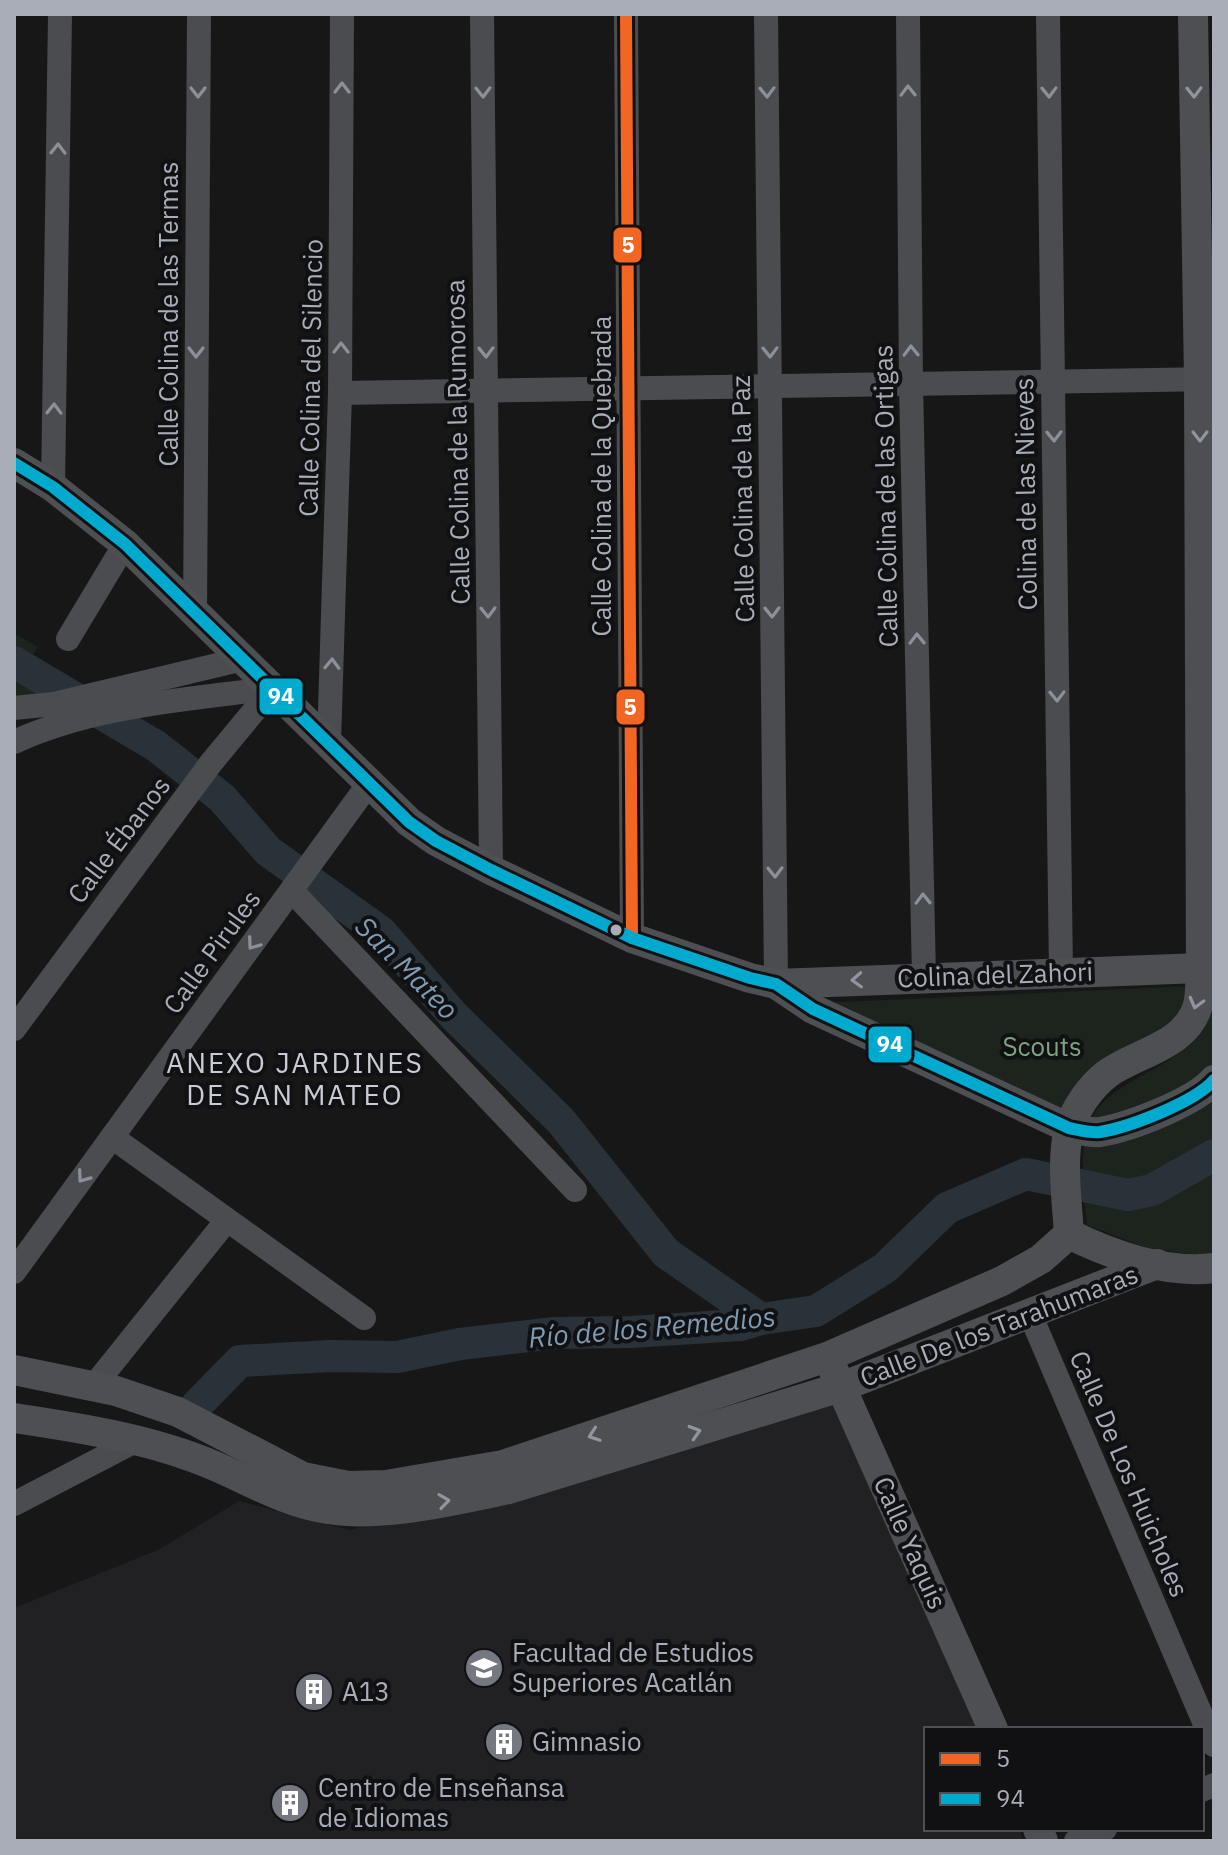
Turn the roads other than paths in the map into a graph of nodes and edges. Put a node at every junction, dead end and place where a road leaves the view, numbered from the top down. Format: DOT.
graph roads {
  1 [pos="60,14"];
  2 [pos="199,14"];
  3 [pos="342,14"];
  4 [pos="482,14"];
  5 [pos="626,14"];
  6 [pos="766,14"];
  7 [pos="908,14"];
  8 [pos="1048,14"];
  9 [pos="1193,14"];
  10 [pos="1212,14"];
  11 [pos="1214,59"];
  12 [pos="1207,379"];
  13 [pos="1053,382"];
  14 [pos="911,384"];
  15 [pos="770,386"];
  16 [pos="630,388"];
  17 [pos="486,391"];
  18 [pos="340,393"];
  19 [pos="17,470"];
  20 [pos="53,487"];
  21 [pos="125,544"];
  22 [pos="195,614"];
  23 [pos="68,639"];
  24 [pos="243,659"];
  25 [pos="273,688"];
  26 [pos="110,700"];
  27 [pos="14,708"];
  28 [pos="58,714"];
  29 [pos="14,742"];
  30 [pos="329,742"];
  31 [pos="370,782"];
  32 [pos="491,870"];
  33 [pos="296,886"];
  34 [pos="632,938"];
  35 [pos="1207,970"];
  36 [pos="1061,972"];
  37 [pos="924,977"];
  38 [pos="776,984"];
  39 [pos="14,1029"];
  40 [pos="1214,1080"];
  41 [pos="112,1137"];
  42 [pos="1068,1139"];
  43 [pos="575,1190"];
  44 [pos="227,1220"];
  45 [pos="1069,1234"];
  46 [pos="1157,1264"];
  47 [pos="1214,1268"];
  48 [pos="14,1272"];
  49 [pos="1030,1314"];
  50 [pos="364,1318"];
  51 [pos="827,1357"];
  52 [pos="16,1374"];
  53 [pos="841,1387"];
  54 [pos="104,1389"];
  55 [pos="14,1418"];
  56 [pos="135,1441"];
  57 [pos="14,1504"];
  58 [pos="992,1727"];
  59 [pos="1214,1745"];
  60 [pos="1100,1831"];
  61 [pos="1076,1841"];
  20 -- 1 [label="street, one-way"];
  2 -- 22 [label="street, Calle Colina de las Termas, one-way"];
  18 -- 3 [label="street, Calle Colina del Silencio, one-way"];
  4 -- 17 [label="street, Calle Colina de la Rumorosa, one-way"];
  5 -- 16 [label="street, Calle Colina de la Quebrada"];
  6 -- 15 [label="street, Calle Colina de la Paz, one-way"];
  14 -- 7 [label="street, Calle Colina de las Ortigas, one-way"];
  8 -- 13 [label="street, Colina de las Nieves, one-way"];
  9 -- 12 [label="main road, one-way"];
  10 -- 11 [label="main road"];
  12 -- 13 [label="street"];
  12 -- 35 [label="main road, one-way"];
  13 -- 14 [label="street"];
  13 -- 36 [label="street, Colina de las Nieves, one-way"];
  14 -- 15 [label="street"];
  37 -- 14 [label="street, Calle Colina de las Ortigas, one-way"];
  15 -- 16 [label="street"];
  15 -- 38 [label="street, Calle Colina de la Paz, one-way"];
  16 -- 17 [label="street"];
  16 -- 34 [label="street, Calle Colina de la Quebrada"];
  17 -- 18 [label="street"];
  17 -- 32 [label="street, Calle Colina de la Rumorosa, one-way"];
  30 -- 18 [label="street, Calle Colina del Silencio, one-way"];
  19 -- 20 [label="main road"];
  20 -- 21 [label="main road"];
  21 -- 22 [label="main road"];
  21 -- 23 [label="street"];
  22 -- 24 [label="main road"];
  24 -- 25 [label="main road"];
  24 -- 26 [label="street"];
  25 -- 26 [label="street"];
  25 -- 30 [label="main road"];
  25 -- 39 [label="street, Calle Ébanos"];
  26 -- 28 [label="street"];
  27 -- 28 [label="street"];
  28 -- 29 [label="street"];
  30 -- 31 [label="main road"];
  31 -- 32 [label="main road"];
  31 -- 33 [label="street, Calle Pirules"];
  32 -- 34 [label="main road"];
  33 -- 41 [label="street, Calle Pirules, one-way"];
  33 -- 43 [label="street"];
  34 -- 38 [label="main road"];
  35 -- 36 [label="main road, Colina del Zahori"];
  35 -- 42 [label="main road, one-way"];
  36 -- 37 [label="main road, Colina del Zahori"];
  37 -- 38 [label="main road, Colina del Zahori, one-way"];
  38 -- 42 [label="main road"];
  40 -- 42 [label="main road"];
  41 -- 44 [label="street"];
  41 -- 48 [label="street, Calle Pirules, one-way"];
  42 -- 45 [label="main road"];
  44 -- 50 [label="street"];
  44 -- 54 [label="street"];
  45 -- 46 [label="main road, Calle De los Tarahumaras"];
  45 -- 51 [label="main road, Calle De los Tarahumaras"];
  46 -- 47 [label="main road"];
  46 -- 49 [label="main road, Calle De los Tarahumaras"];
  49 -- 53 [label="main road, Calle De los Tarahumaras"];
  49 -- 59 [label="street, Calle De Los Huicholes"];
  51 -- 53 [label="main road, Calle Yaquis"];
  51 -- 54 [label="main road, Calle De los Tarahumaras, one-way"];
  52 -- 54 [label="main road, Calle De los Tarahumaras"];
  56 -- 53 [label="main road, Calle De los Tarahumaras, one-way"];
  53 -- 58 [label="main road, Calle Yaquis"];
  55 -- 56 [label="main road, Calle De los Tarahumaras"];
  56 -- 57 [label="street"];
  60 -- 61 [label="street"];
}
